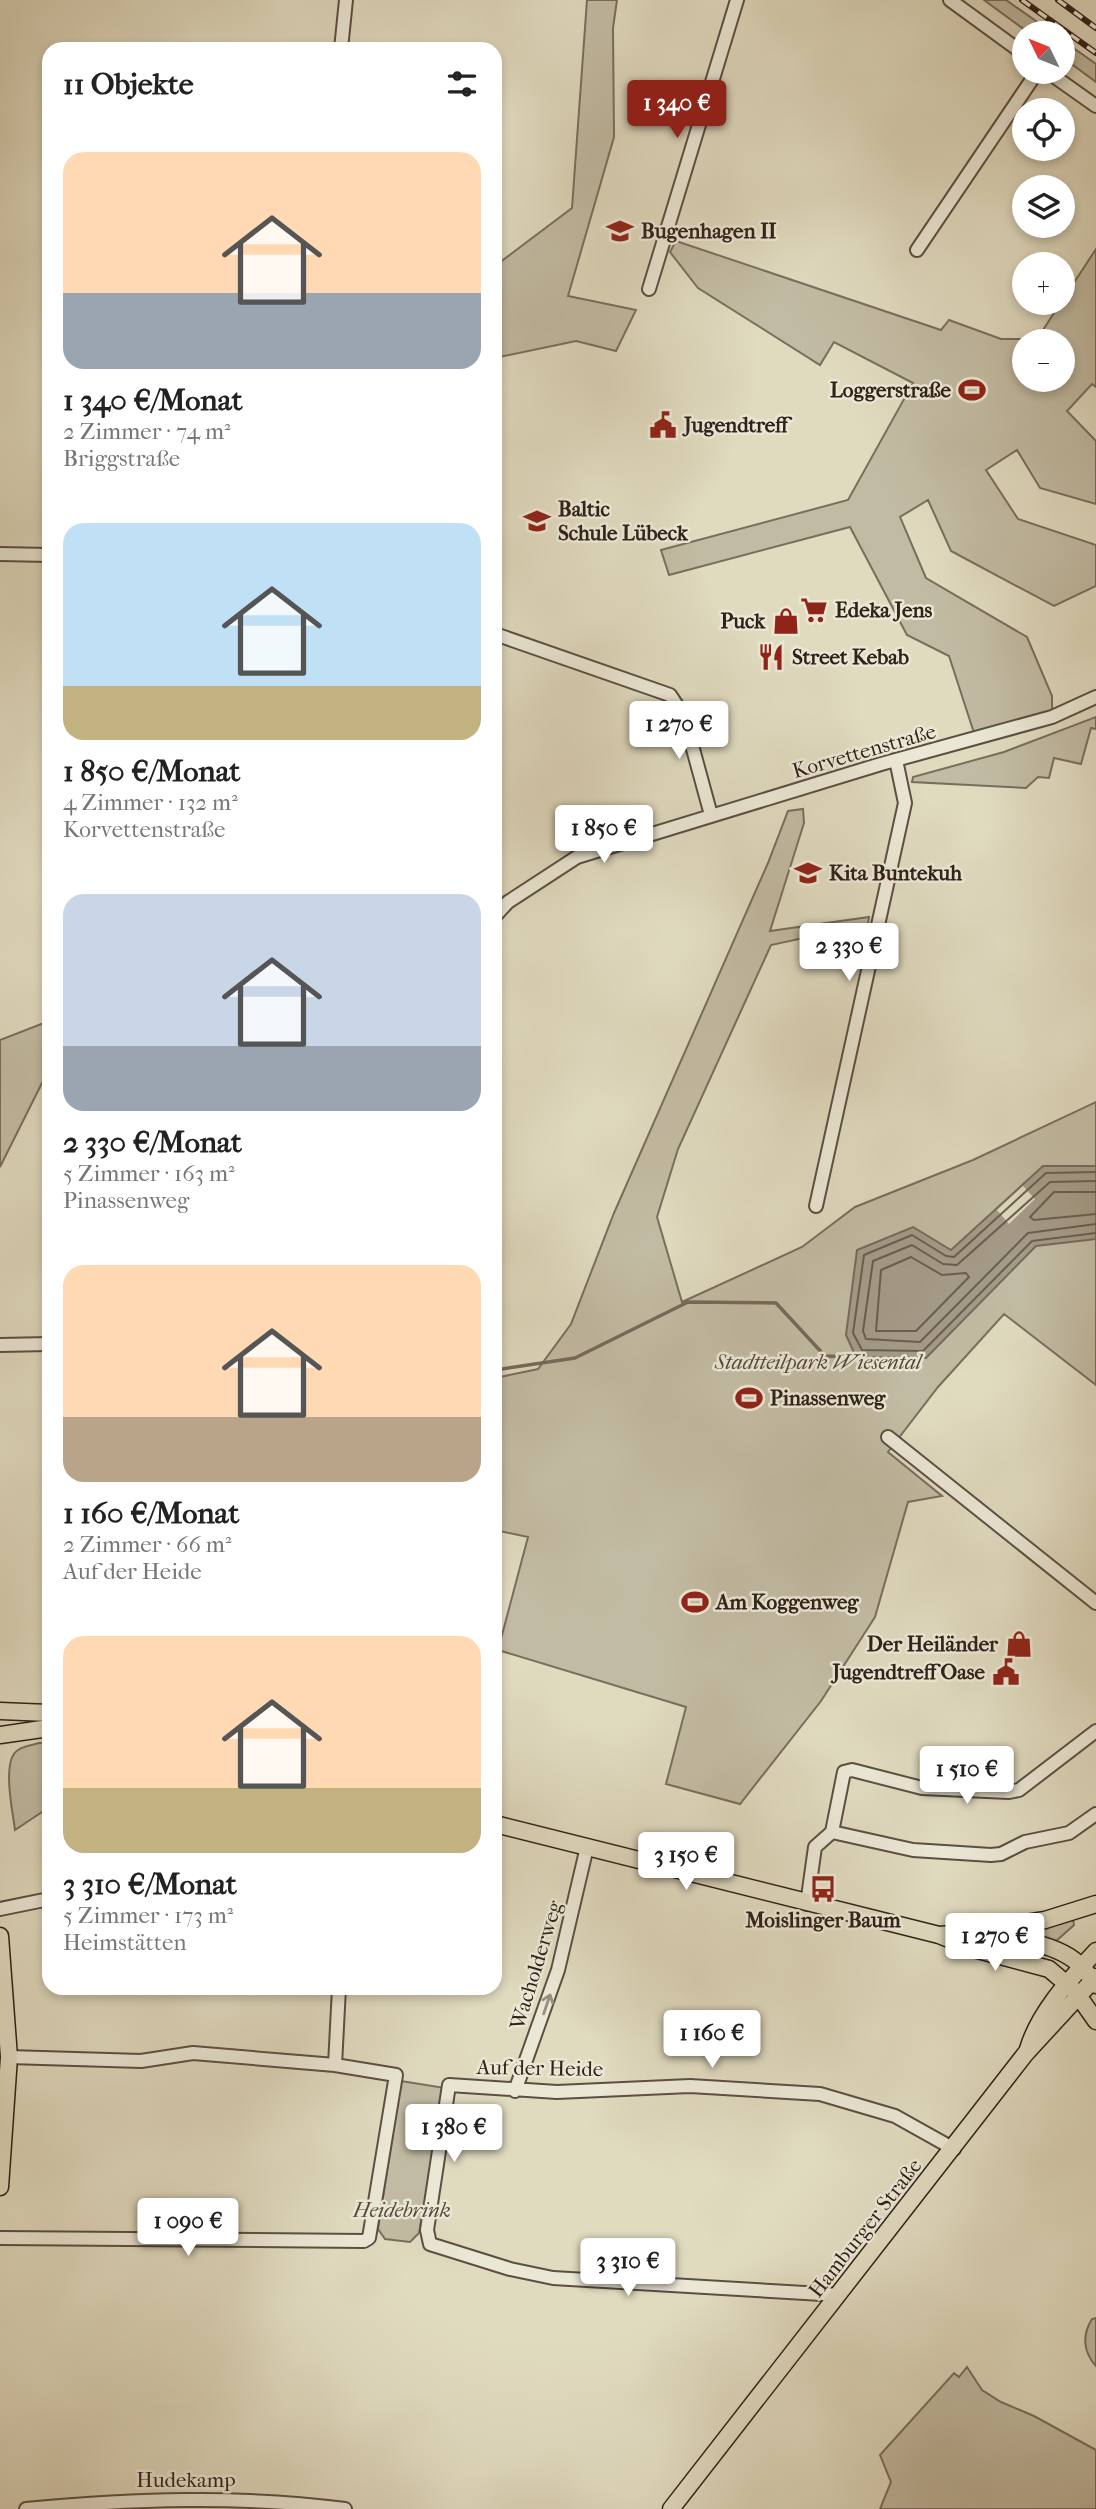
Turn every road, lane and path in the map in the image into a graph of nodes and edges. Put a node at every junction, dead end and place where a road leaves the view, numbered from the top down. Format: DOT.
graph roads {
  1 [pos="345,0"];
  2 [pos="737,0"];
  3 [pos="950,0"];
  4 [pos="342,42"];
  5 [pos="1012,45"];
  6 [pos="1029,84"];
  7 [pos="1065,84"];
  8 [pos="1096,106"];
  9 [pos="917,250"];
  10 [pos="649,289"];
  11 [pos="0,554"];
  12 [pos="42,555"];
  13 [pos="502,636"];
  14 [pos="1096,697"];
  15 [pos="895,760"];
  16 [pos="711,815"];
  17 [pos="502,908"];
  18 [pos="816,1206"];
  19 [pos="42,1344"];
  20 [pos="0,1345"];
  21 [pos="888,1437"];
  22 [pos="1096,1603"];
  23 [pos="0,1711"];
  24 [pos="42,1713"];
  25 [pos="42,1729"];
  26 [pos="1096,1731"];
  27 [pos="0,1735"];
  28 [pos="1096,1814"];
  29 [pos="502,1826"];
  30 [pos="832,1832"];
  31 [pos="587,1847"];
  32 [pos="42,1900"];
  33 [pos="807,1904"];
  34 [pos="1096,1904"];
  35 [pos="0,1909"];
  36 [pos="965,1932"];
  37 [pos="939,1935"];
  38 [pos="0,1936"];
  39 [pos="1096,1951"];
  40 [pos="1082,1967"];
  41 [pos="1095,1981"];
  42 [pos="1067,1983"];
  43 [pos="339,1995"];
  44 [pos="1080,1997"];
  45 [pos="1096,2021"];
  46 [pos="1028,2051"];
  47 [pos="9,2057"];
  48 [pos="335,2065"];
  49 [pos="515,2091"];
  50 [pos="954,2149"];
  51 [pos="0,2187"];
  52 [pos="0,2238"];
  53 [pos="839,2295"];
  54 [pos="26,2509"];
  55 [pos="345,2509"];
  56 [pos="671,2509"];
  1 -- 4 [label="street"];
  2 -- 10 [label="street"];
  3 -- 5 [label="street"];
  6 -- 9 [label="street"];
  7 -- 8 [label="street"];
  11 -- 12 [label="street"];
  13 -- 16 [label="street"];
  14 -- 15 [label="street, Korvettenstraße"];
  15 -- 16 [label="street, Korvettenstraße"];
  15 -- 18 [label="street"];
  16 -- 17 [label="street, Korvettenstraße"];
  19 -- 20 [label="street"];
  21 -- 22 [label="street"];
  23 -- 24 [label="main road"];
  25 -- 27 [label="main road"];
  26 -- 30 [label="street"];
  28 -- 30 [label="street"];
  29 -- 31 [label="main road"];
  30 -- 33 [label="street"];
  31 -- 33 [label="main road"];
  49 -- 31 [label="street, Wacholderweg, one-way"];
  32 -- 35 [label="street"];
  33 -- 37 [label="main road"];
  34 -- 36 [label="main road"];
  36 -- 37 [label="main road"];
  36 -- 40 [label="main road"];
  37 -- 42 [label="main road"];
  38 -- 47 [label="main road"];
  39 -- 40 [label="main road"];
  40 -- 41 [label="main road"];
  40 -- 42 [label="main road"];
  41 -- 44 [label="main road, Hamburger Straße"];
  42 -- 44 [label="main road"];
  42 -- 46 [label="main road"];
  43 -- 48 [label="street"];
  44 -- 45 [label="main road"];
  44 -- 46 [label="main road, Hamburger Straße"];
  46 -- 50 [label="main road, Hamburger Straße"];
  47 -- 48 [label="street"];
  47 -- 51 [label="main road"];
  48 -- 52 [label="street"];
  49 -- 50 [label="street, Auf der Heide"];
  49 -- 53 [label="street, Auf der Heide"];
  50 -- 53 [label="main road, Hamburger Straße"];
  53 -- 56 [label="main road, Hamburger Straße"];
  54 -- 55 [label="street, Hudekamp"];
}
